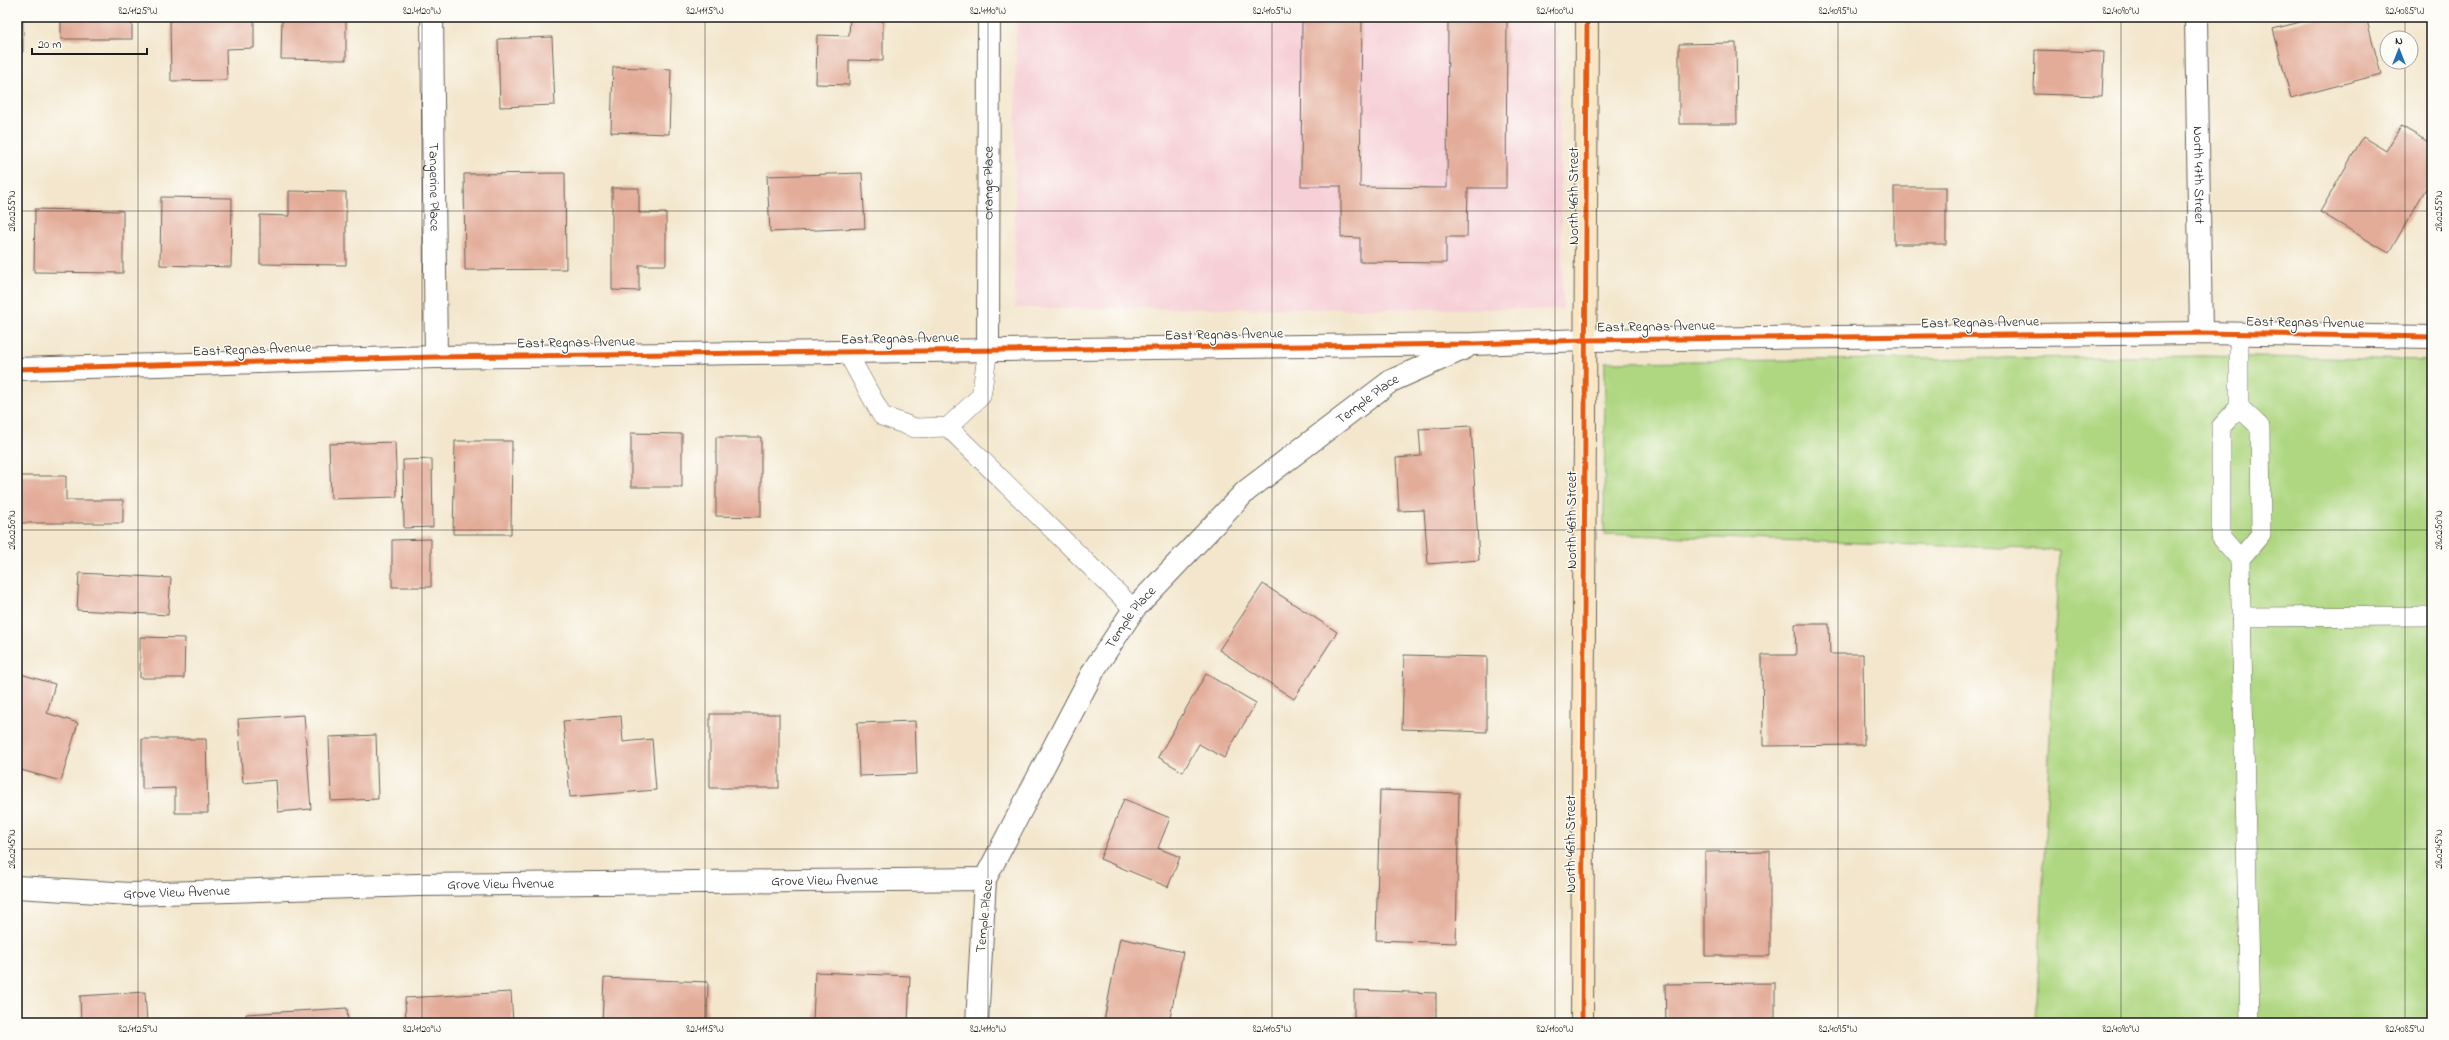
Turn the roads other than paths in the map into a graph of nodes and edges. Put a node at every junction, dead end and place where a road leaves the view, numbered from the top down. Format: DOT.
graph roads {
  1 [pos="432,17"];
  2 [pos="989,17"];
  3 [pos="1587,17"];
  4 [pos="2196,17"];
  5 [pos="2201,333"];
  6 [pos="2239,334"];
  7 [pos="2432,337"];
  8 [pos="1585,340"];
  9 [pos="1473,344"];
  10 [pos="988,350"];
  11 [pos="847,352"];
  12 [pos="436,357"];
  13 [pos="17,369"];
  14 [pos="2239,407"];
  15 [pos="948,427"];
  16 [pos="2240,558"];
  17 [pos="1134,609"];
  18 [pos="2432,616"];
  19 [pos="2241,617"];
  20 [pos="985,879"];
  21 [pos="17,887"];
  22 [pos="976,1023"];
  23 [pos="1582,1023"];
  24 [pos="2250,1023"];
  1 -- 12 [label="street, Tangerine Place"];
  2 -- 10 [label="street, Orange Place"];
  3 -- 8 [label="street, North 46th Street"];
  4 -- 5 [label="street, North 47th Street"];
  5 -- 6 [label="street, East Regnas Avenue"];
  5 -- 8 [label="street, East Regnas Avenue"];
  6 -- 7 [label="street, East Regnas Avenue"];
  6 -- 14 [label="lane"];
  8 -- 9 [label="street, East Regnas Avenue"];
  8 -- 23 [label="street, North 46th Street"];
  9 -- 10 [label="street, East Regnas Avenue"];
  9 -- 17 [label="street, Temple Place"];
  10 -- 11 [label="street, East Regnas Avenue"];
  10 -- 15 [label="lane"];
  11 -- 12 [label="street, East Regnas Avenue"];
  11 -- 15 [label="lane"];
  12 -- 13 [label="street, East Regnas Avenue"];
  14 -- 16 [label="lane"];
  14 -- 16 [label="lane"];
  15 -- 17 [label="lane"];
  16 -- 19 [label="lane"];
  17 -- 20 [label="street, Temple Place"];
  18 -- 19 [label="lane"];
  19 -- 24 [label="lane"];
  20 -- 21 [label="street, Grove View Avenue"];
  20 -- 22 [label="street, Temple Place"];
}
